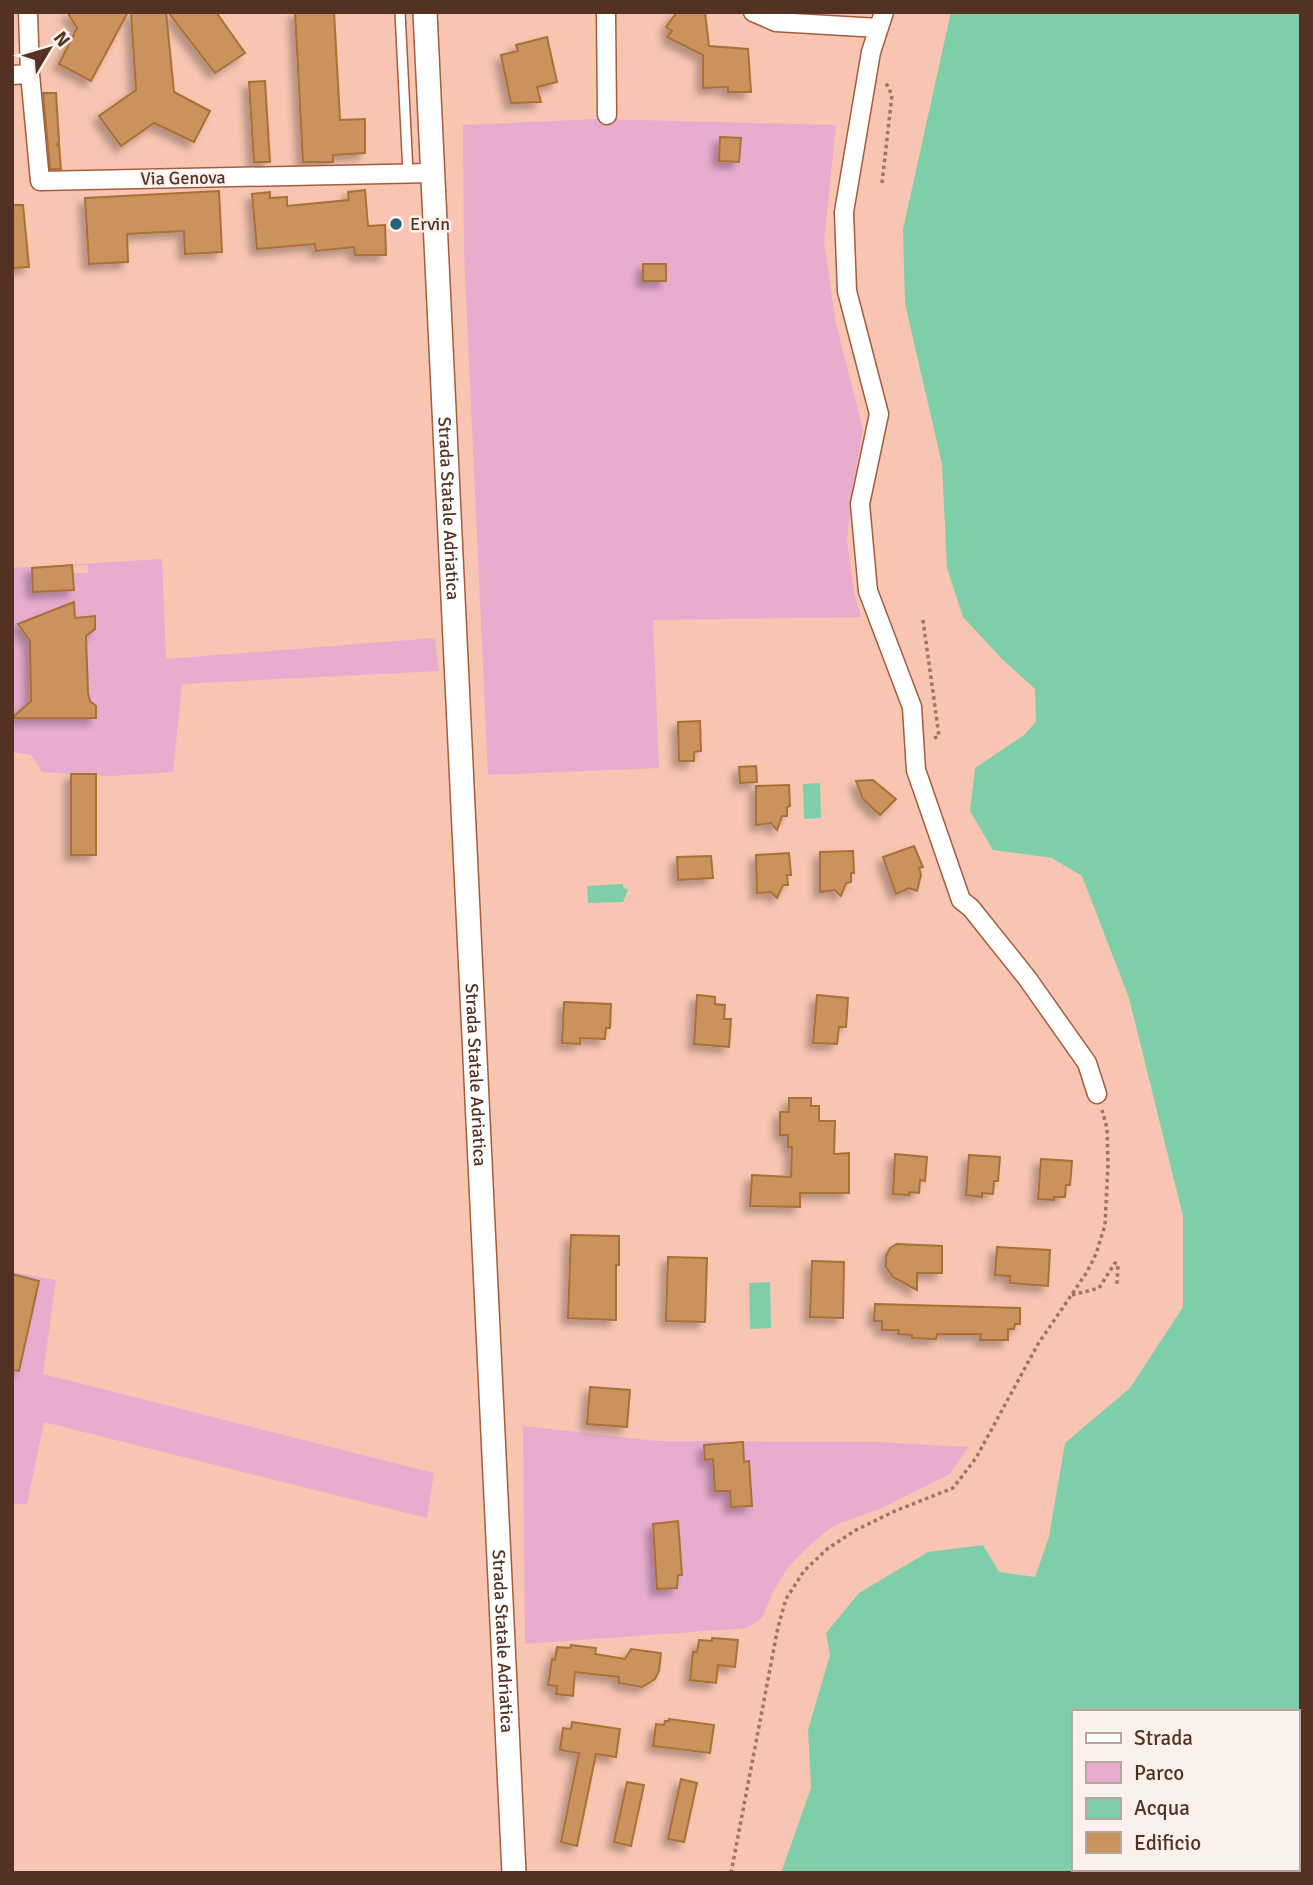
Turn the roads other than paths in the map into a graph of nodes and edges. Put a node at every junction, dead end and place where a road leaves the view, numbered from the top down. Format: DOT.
graph roads {
  1 [pos="28,12"];
  2 [pos="400,12"];
  3 [pos="425,12"];
  4 [pos="606,12"];
  5 [pos="753,12"];
  6 [pos="882,20"];
  7 [pos="21,75"];
  8 [pos="607,115"];
  9 [pos="408,173"];
  10 [pos="432,173"];
  11 [pos="1097,1094"];
  12 [pos="514,1873"];
  1 -- 7 [label="street"];
  2 -- 9 [label="lane"];
  3 -- 10 [label="main road, Strada Statale Adriatica"];
  4 -- 8 [label="street"];
  5 -- 6 [label="street"];
  6 -- 11 [label="street"];
  7 -- 9 [label="street, Via Genova"];
  9 -- 10 [label="street, Via Genova"];
  10 -- 12 [label="main road, Strada Statale Adriatica"];
}
